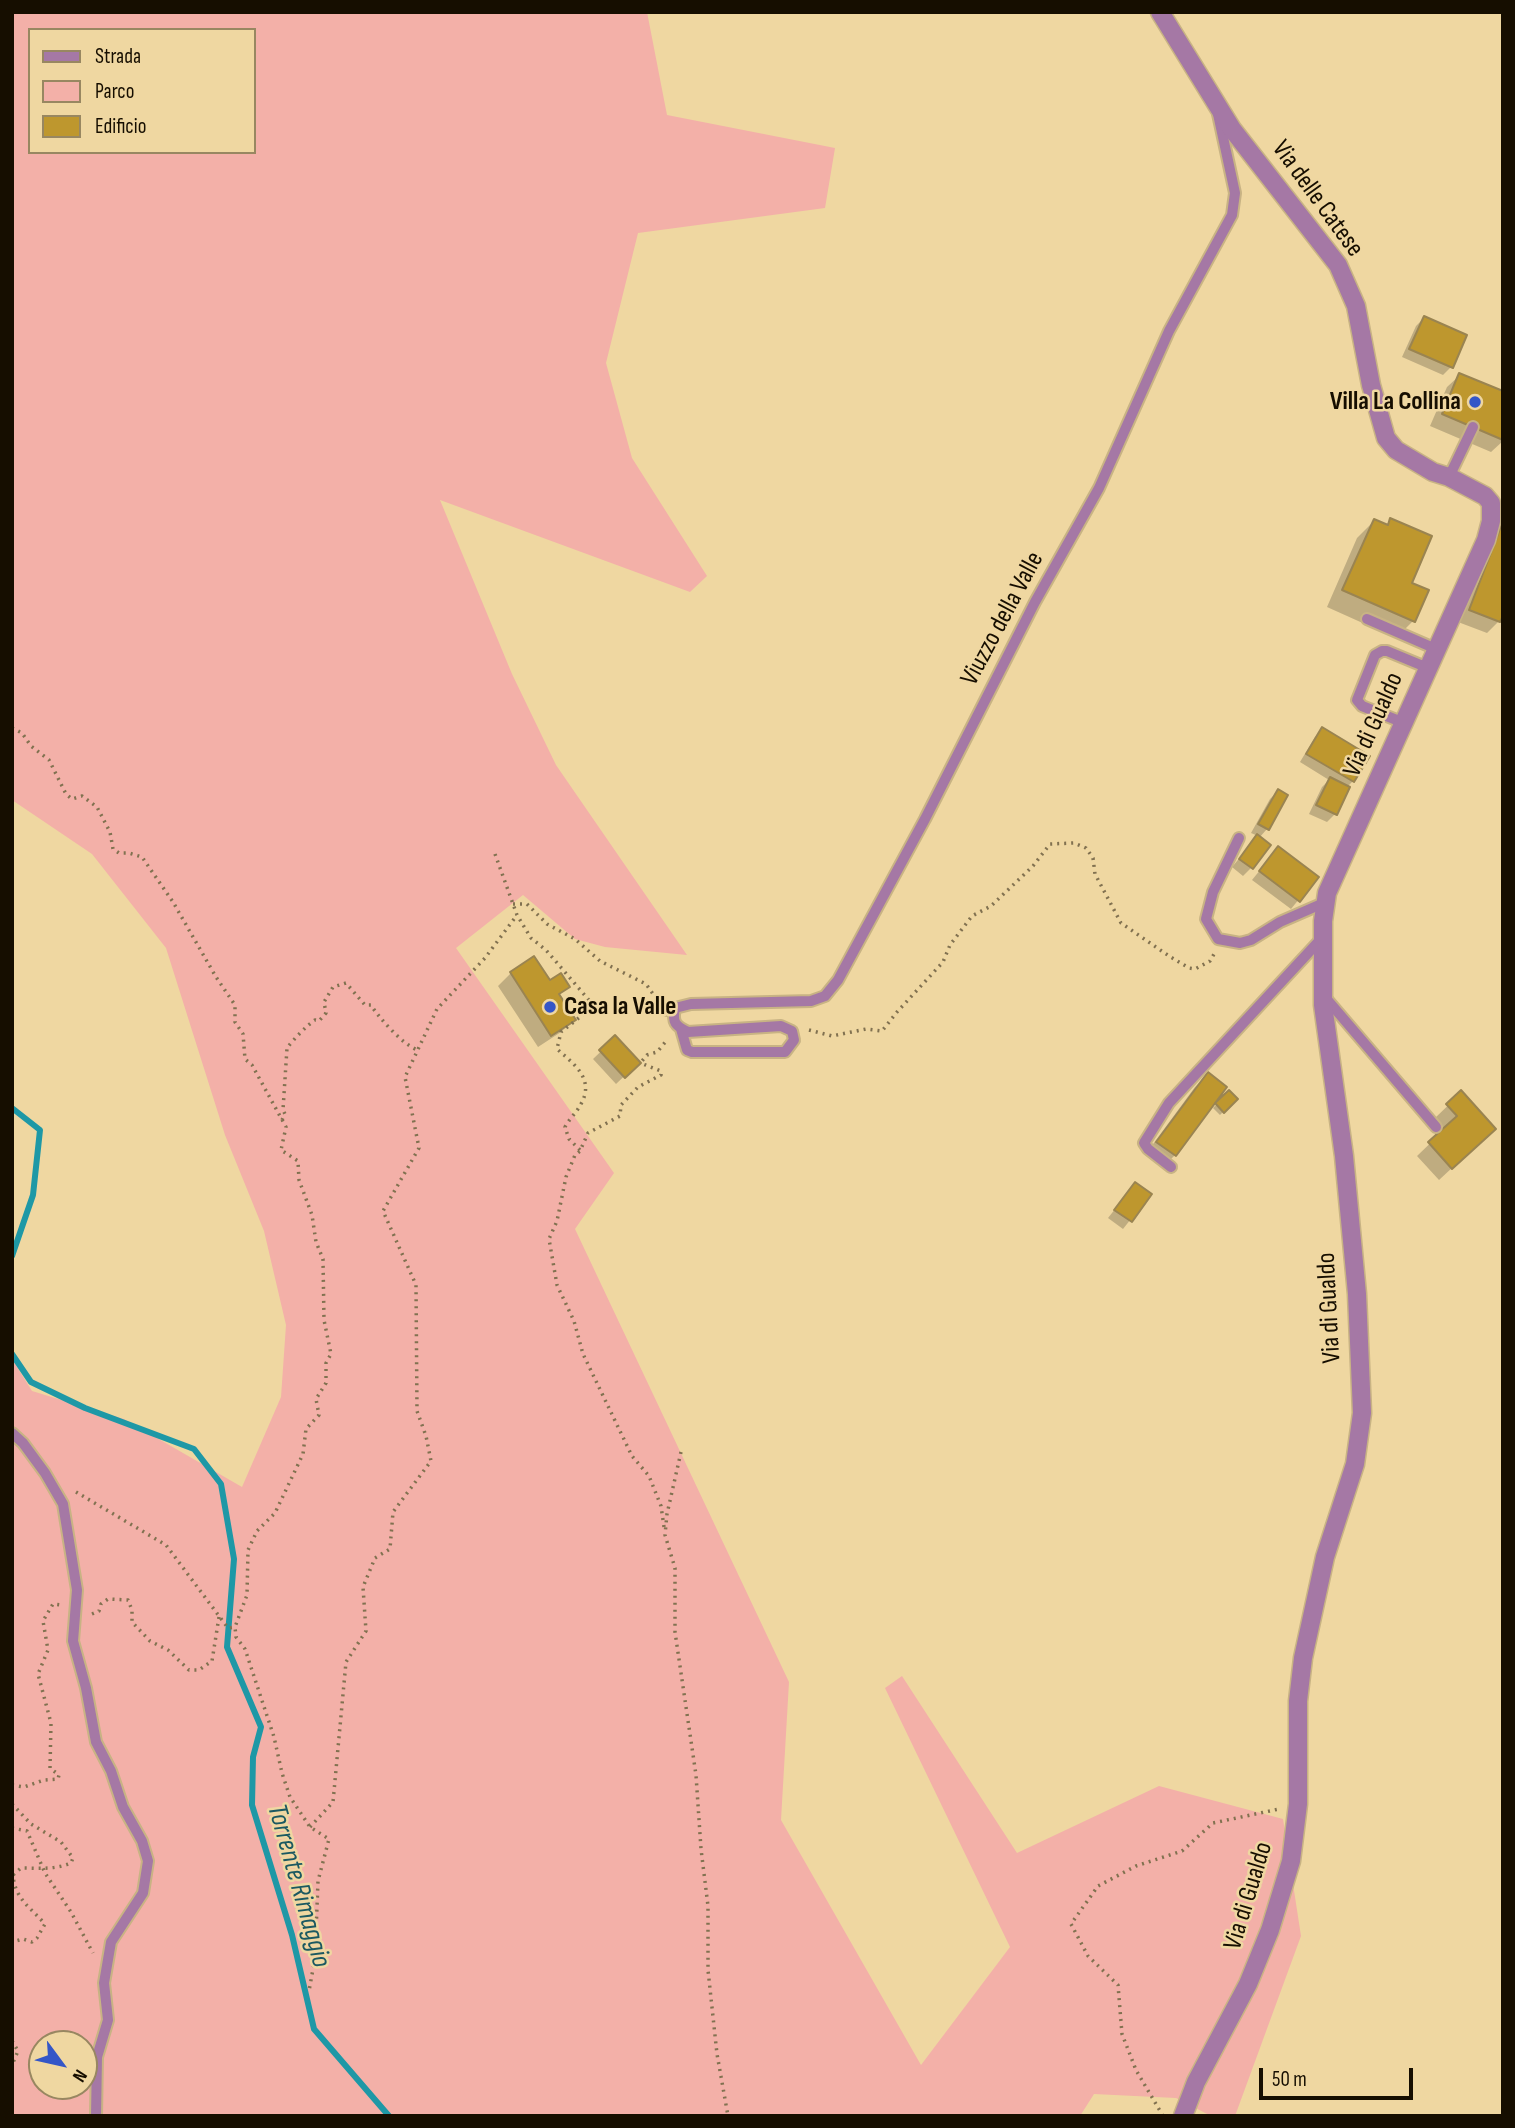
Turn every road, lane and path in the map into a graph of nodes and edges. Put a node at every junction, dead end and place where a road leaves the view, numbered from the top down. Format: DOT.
graph roads {
  1 [pos="1160,12"];
  2 [pos="1216,104"];
  3 [pos="1473,427"];
  4 [pos="1448,477"];
  5 [pos="1491,503"];
  6 [pos="1367,619"];
  7 [pos="1436,649"];
  8 [pos="1428,668"];
  9 [pos="1404,723"];
  10 [pos="12,728"];
  11 [pos="1239,838"];
  12 [pos="495,854"];
  13 [pos="1326,902"];
  14 [pos="513,905"];
  15 [pos="517,915"];
  16 [pos="1322,938"];
  17 [pos="1224,941"];
  18 [pos="1322,995"];
  19 [pos="594,1006"];
  20 [pos="667,1009"];
  21 [pos="678,1027"];
  22 [pos="809,1030"];
  23 [pos="418,1050"];
  24 [pos="282,1120"];
  25 [pos="1436,1127"];
  26 [pos="580,1151"];
  27 [pos="1171,1167"];
  28 [pos="12,1433"];
  29 [pos="681,1452"];
  30 [pos="51,1483"];
  31 [pos="665,1535"];
  32 [pos="235,1627"];
  33 [pos="12,1804"];
  34 [pos="1298,1804"];
  35 [pos="310,1827"];
  36 [pos="12,1828"];
  37 [pos="44,1870"];
  38 [pos="12,1942"];
  39 [pos="106,1972"];
  40 [pos="309,1991"];
  41 [pos="12,2041"];
  42 [pos="12,2065"];
  43 [pos="96,2116"];
  44 [pos="728,2116"];
  45 [pos="1163,2116"];
  46 [pos="1183,2116"];
  1 -- 2 [label="street, Via delle Catese"];
  2 -- 4 [label="street, Via delle Catese"];
  2 -- 20 [label="lane, Viuzzo della Valle"];
  3 -- 4 [label="lane"];
  4 -- 5 [label="street, Via delle Catese"];
  5 -- 7 [label="street, Via di Gualdo"];
  6 -- 7 [label="lane"];
  7 -- 8 [label="street, Via di Gualdo"];
  8 -- 9 [label="street, Via di Gualdo"];
  8 -- 9 [label="lane"];
  9 -- 13 [label="street, Via di Gualdo"];
  10 -- 24 [label="path"];
  11 -- 17 [label="lane"];
  12 -- 14 [label="path"];
  13 -- 16 [label="street, Via di Gualdo"];
  13 -- 17 [label="lane"];
  14 -- 15 [label="path"];
  14 -- 20 [label="path"];
  15 -- 19 [label="path"];
  15 -- 23 [label="path"];
  16 -- 18 [label="street, Via di Gualdo"];
  16 -- 27 [label="lane"];
  17 -- 22 [label="path"];
  18 -- 25 [label="lane"];
  18 -- 34 [label="street, Via di Gualdo"];
  19 -- 20 [label="path"];
  19 -- 26 [label="path"];
  20 -- 21 [label="lane"];
  21 -- 21 [label="lane"];
  21 -- 26 [label="path"];
  23 -- 24 [label="path"];
  23 -- 35 [label="path"];
  24 -- 32 [label="path"];
  26 -- 31 [label="path"];
  28 -- 30 [label="lane"];
  29 -- 31 [label="path"];
  30 -- 32 [label="path"];
  30 -- 39 [label="lane"];
  31 -- 44 [label="path"];
  32 -- 35 [label="path"];
  33 -- 37 [label="path"];
  34 -- 45 [label="path"];
  34 -- 46 [label="street, Via di Gualdo"];
  35 -- 40 [label="path"];
  36 -- 37 [label="path"];
  37 -- 38 [label="path"];
  37 -- 39 [label="path"];
  39 -- 43 [label="lane"];
  41 -- 42 [label="path"];
}
